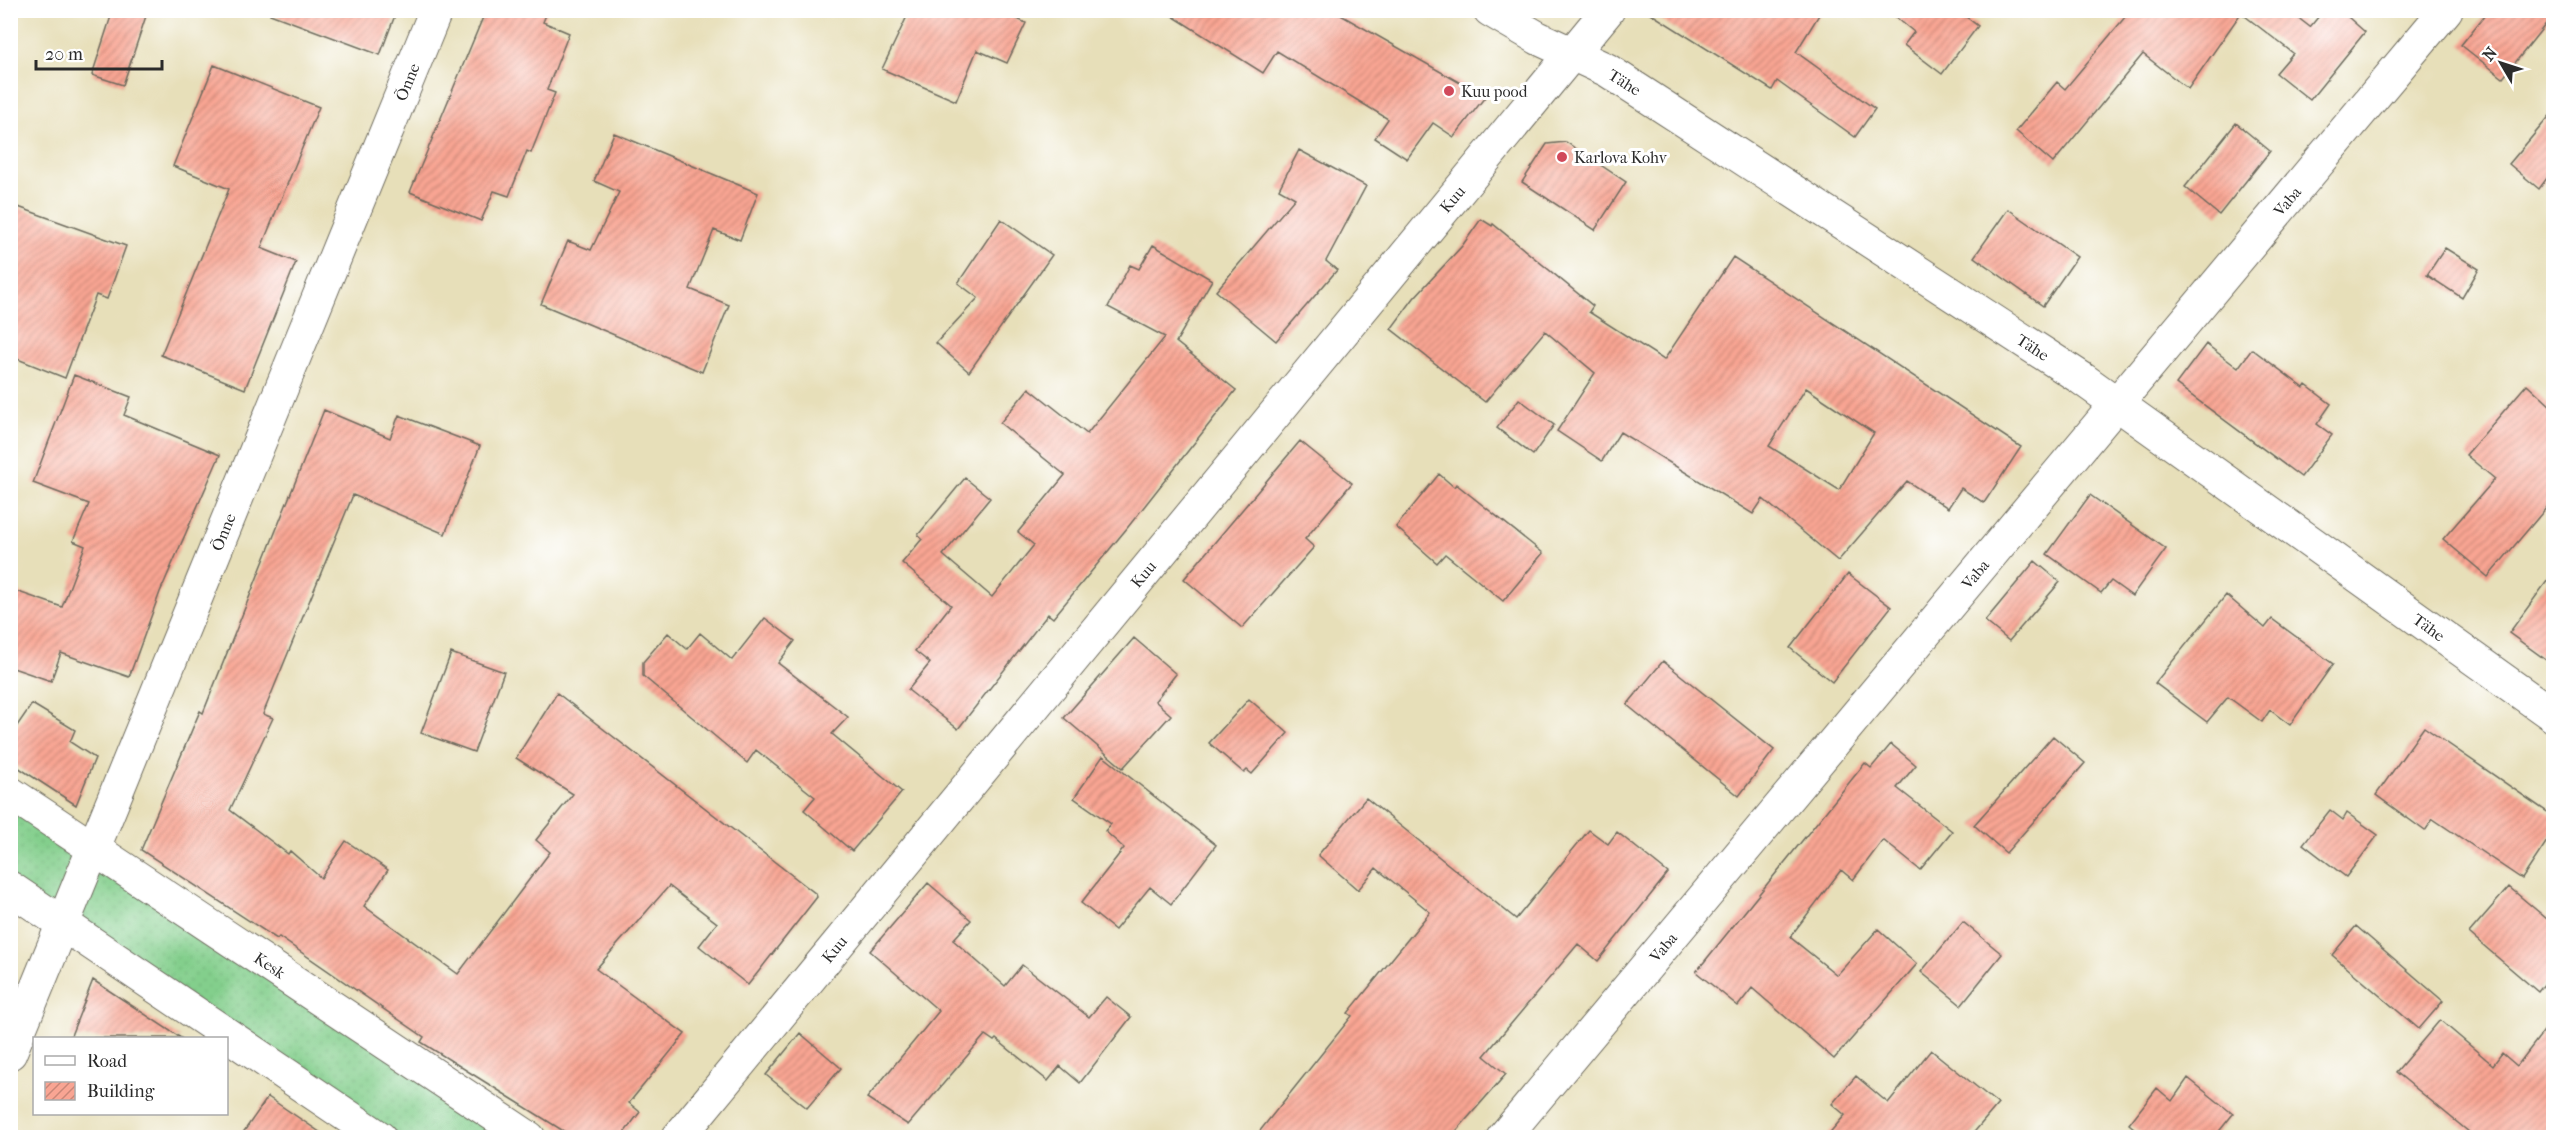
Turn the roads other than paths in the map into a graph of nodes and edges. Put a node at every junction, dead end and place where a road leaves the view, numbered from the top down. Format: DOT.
graph roads {
  1 [pos="436,10"];
  2 [pos="1490,10"];
  3 [pos="1608,10"];
  4 [pos="2446,10"];
  5 [pos="1572,54"];
  6 [pos="2118,404"];
  7 [pos="2553,716"];
  8 [pos="10,793"];
  9 [pos="94,848"];
  10 [pos="10,888"];
  11 [pos="63,923"];
  12 [pos="10,1053"];
  13 [pos="381,1137"];
  14 [pos="529,1137"];
  15 [pos="678,1137"];
  16 [pos="1503,1137"];
  1 -- 9 [label="street, Õnne"];
  2 -- 5 [label="street, Tähe"];
  3 -- 5 [label="street, Kuu"];
  4 -- 6 [label="street, Vaba"];
  5 -- 6 [label="street, Tähe"];
  5 -- 15 [label="street, Kuu"];
  6 -- 7 [label="street, Tähe"];
  6 -- 16 [label="street, Vaba"];
  8 -- 9 [label="street, Kesk"];
  9 -- 11 [label="street, Õnne"];
  9 -- 14 [label="street, Kesk"];
  10 -- 11 [label="street"];
  11 -- 12 [label="street, Õnne"];
  11 -- 13 [label="street"];
}
